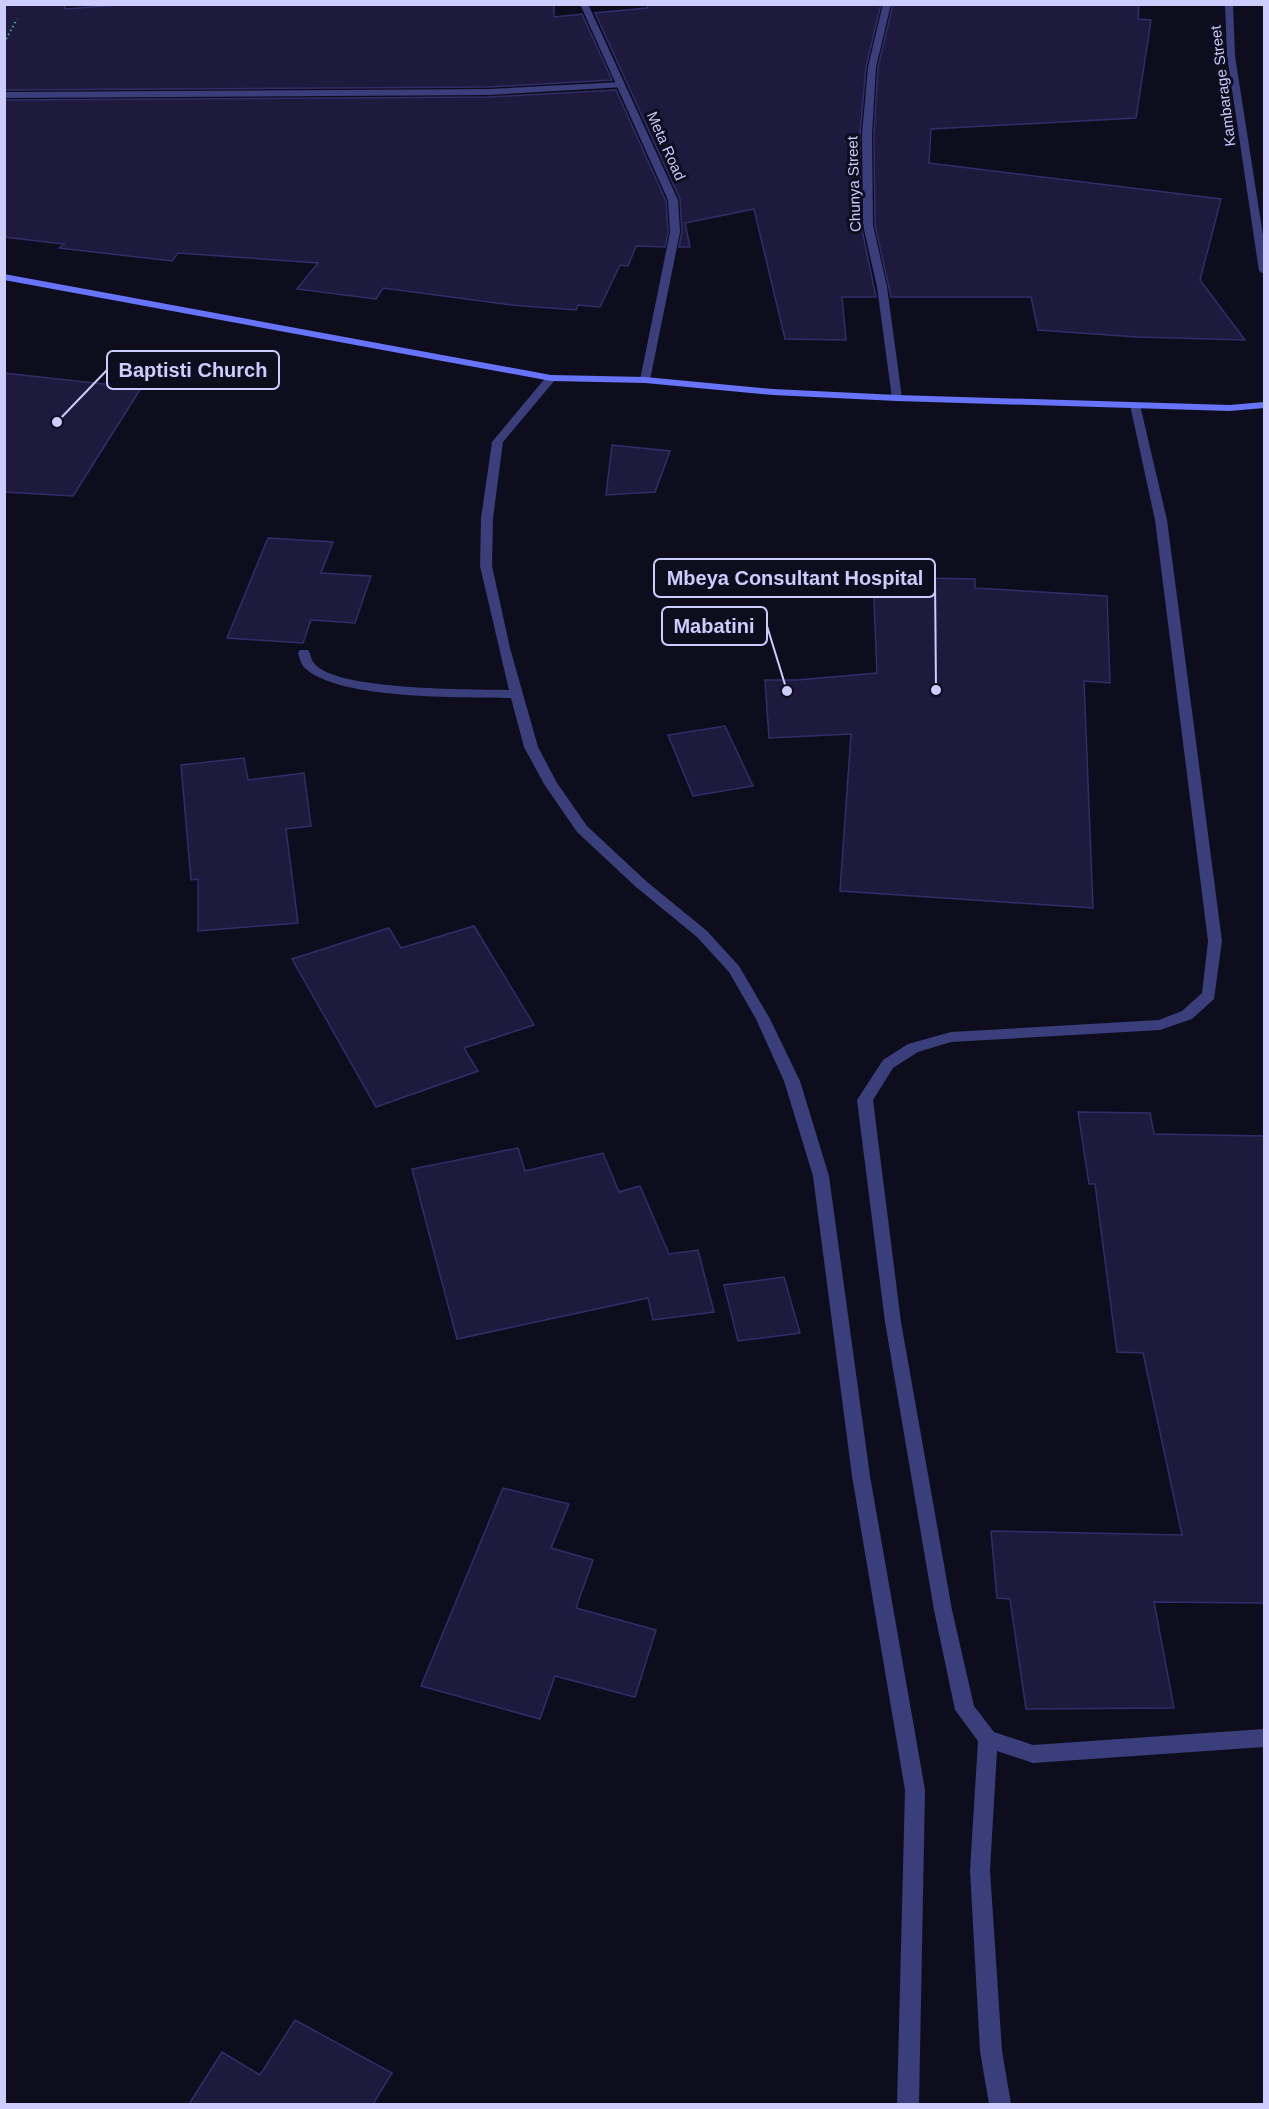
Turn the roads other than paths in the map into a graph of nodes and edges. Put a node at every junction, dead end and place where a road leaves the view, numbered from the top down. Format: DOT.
graph roads {
  1 [pos="584,4"];
  2 [pos="887,4"];
  3 [pos="1229,4"];
  4 [pos="621,85"];
  5 [pos="4,95"];
  6 [pos="1264,271"];
  7 [pos="4,277"];
  8 [pos="551,378"];
  9 [pos="645,380"];
  10 [pos="897,398"];
  11 [pos="1135,405"];
  12 [pos="1264,405"];
  13 [pos="304,653"];
  14 [pos="515,694"];
  15 [pos="1264,1738"];
  16 [pos="988,1739"];
  17 [pos="908,2104"];
  18 [pos="1000,2104"];
  1 -- 4 [label="street, Meta Road"];
  2 -- 10 [label="street, Chunya Street"];
  3 -- 6 [label="street, Kambarage Street"];
  4 -- 5 [label="street"];
  4 -- 9 [label="street, Meta Road"];
  7 -- 8 [label="main road"];
  8 -- 9 [label="main road"];
  8 -- 14 [label="street"];
  9 -- 10 [label="main road"];
  10 -- 11 [label="main road"];
  11 -- 12 [label="main road"];
  11 -- 16 [label="street"];
  13 -- 14 [label="street"];
  14 -- 17 [label="street"];
  15 -- 16 [label="street"];
  16 -- 18 [label="street"];
}
